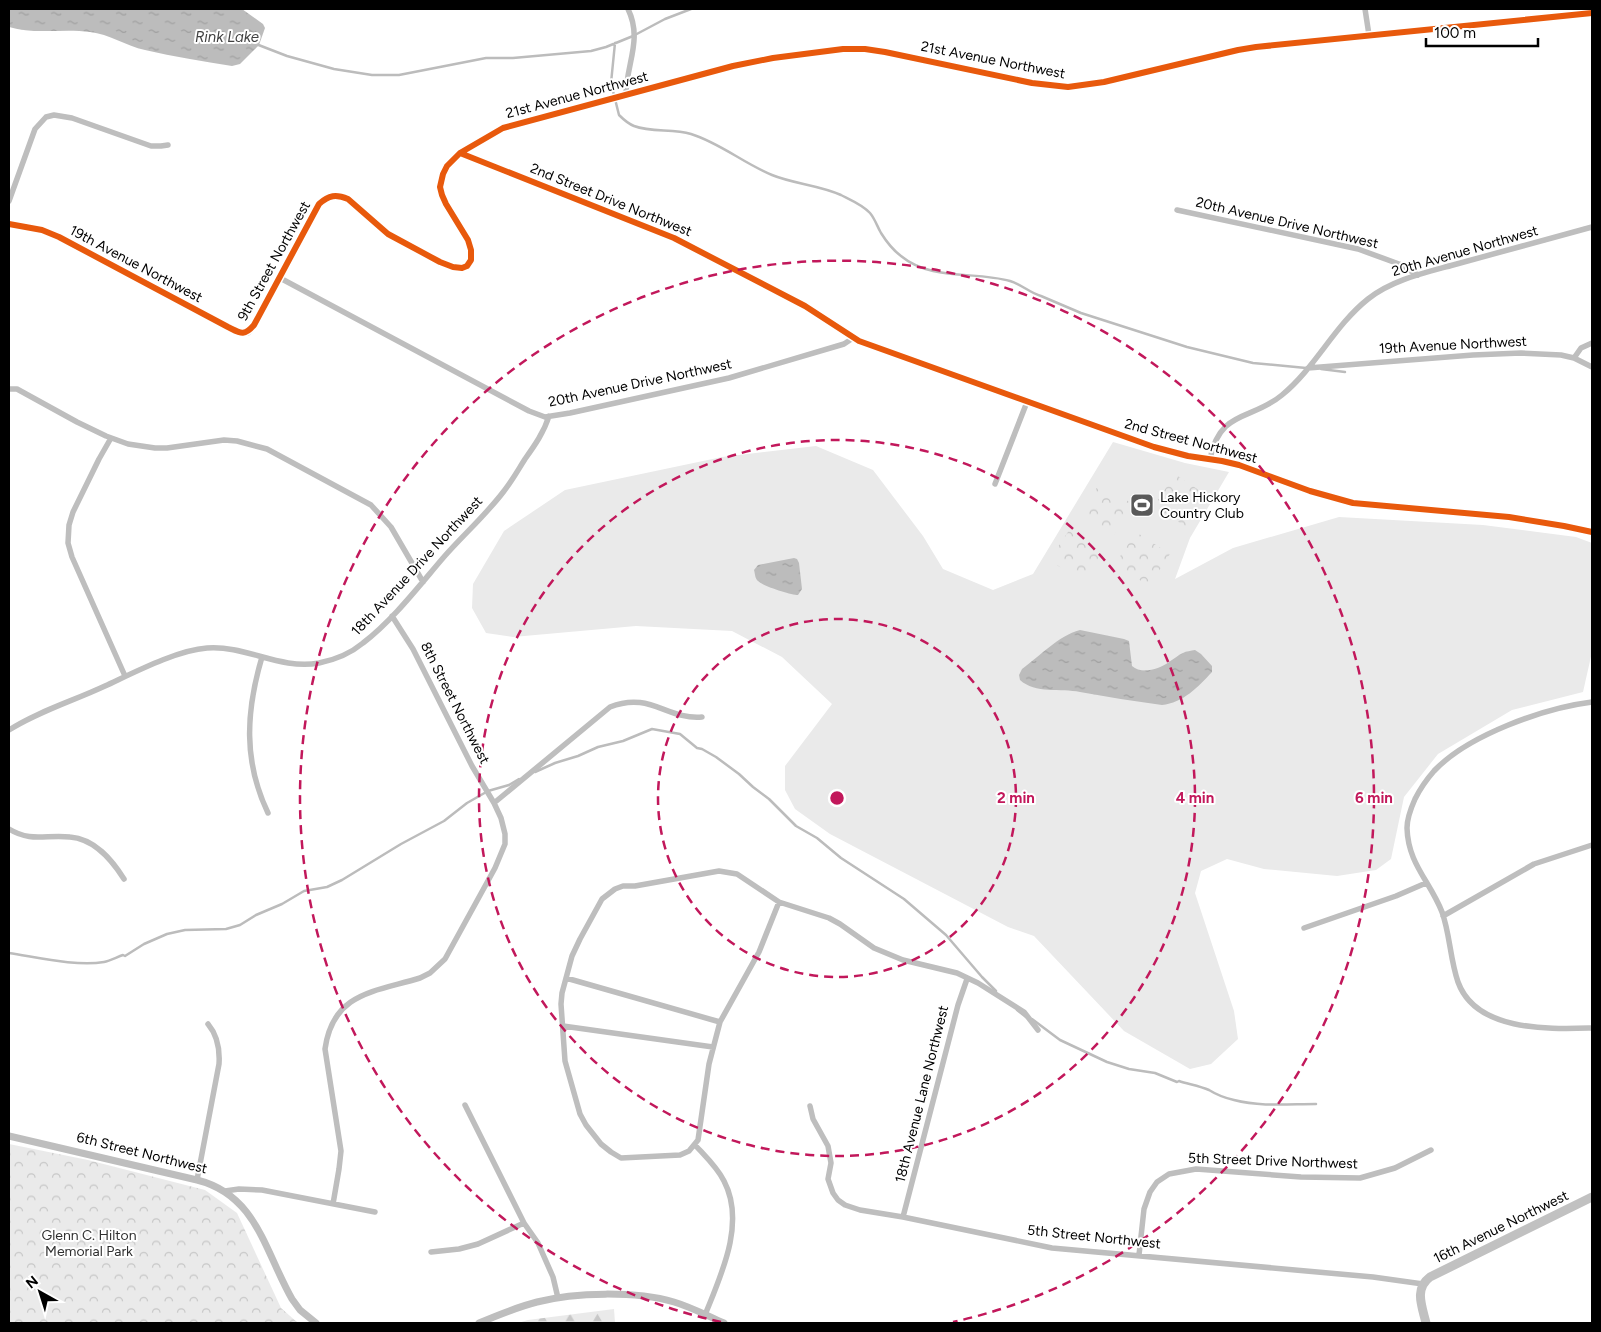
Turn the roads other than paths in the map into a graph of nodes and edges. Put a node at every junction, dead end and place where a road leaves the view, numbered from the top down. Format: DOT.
graph roads {
  1 [pos="628,9"];
  2 [pos="1366,9"];
  3 [pos="1592,13"];
  4 [pos="1369,35"];
  5 [pos="626,95"];
  6 [pos="168,145"];
  7 [pos="460,153"];
  8 [pos="9,200"];
  9 [pos="1177,210"];
  10 [pos="9,224"];
  11 [pos="1592,227"];
  12 [pos="1418,275"];
  13 [pos="280,278"];
  14 [pos="248,332"];
  15 [pos="853,338"];
  16 [pos="1592,343"];
  17 [pos="1574,358"];
  18 [pos="1592,366"];
  19 [pos="1308,368"];
  20 [pos="9,389"];
  21 [pos="1027,402"];
  22 [pos="549,416"];
  23 [pos="111,438"];
  24 [pos="1210,460"];
  25 [pos="995,484"];
  26 [pos="1592,532"];
  27 [pos="423,582"];
  28 [pos="392,616"];
  29 [pos="262,657"];
  30 [pos="125,676"];
  31 [pos="1592,702"];
  32 [pos="702,717"];
  33 [pos="9,730"];
  34 [pos="494,803"];
  35 [pos="268,813"];
  36 [pos="9,830"];
  37 [pos="1592,845"];
  38 [pos="124,879"];
  39 [pos="1426,883"];
  40 [pos="779,902"];
  41 [pos="1443,916"];
  42 [pos="1304,928"];
  43 [pos="566,978"];
  44 [pos="967,979"];
  45 [pos="720,1022"];
  46 [pos="208,1024"];
  47 [pos="563,1026"];
  48 [pos="1592,1028"];
  49 [pos="1038,1030"];
  50 [pos="713,1048"];
  51 [pos="466,1106"];
  52 [pos="810,1106"];
  53 [pos="9,1136"];
  54 [pos="695,1145"];
  55 [pos="1431,1150"];
  56 [pos="197,1180"];
  57 [pos="225,1191"];
  58 [pos="1592,1197"];
  59 [pos="333,1204"];
  60 [pos="375,1212"];
  61 [pos="903,1217"];
  62 [pos="524,1224"];
  63 [pos="431,1252"];
  64 [pos="1139,1255"];
  65 [pos="1423,1284"];
  66 [pos="558,1298"];
  67 [pos="706,1315"];
  68 [pos="316,1323"];
  69 [pos="479,1323"];
  70 [pos="724,1323"];
  71 [pos="1426,1323"];
  1 -- 5 [label="street"];
  2 -- 4 [label="street"];
  3 -- 4 [label="street, 21st Avenue Northwest"];
  4 -- 5 [label="street, 21st Avenue Northwest"];
  5 -- 7 [label="street, 21st Avenue Northwest"];
  6 -- 8 [label="street"];
  7 -- 13 [label="street, 9th Street Northwest"];
  7 -- 15 [label="street, 2nd Street Drive Northwest"];
  9 -- 12 [label="street, 20th Avenue Drive Northwest"];
  10 -- 14 [label="street, 19th Avenue Northwest"];
  11 -- 12 [label="street, 20th Avenue Northwest"];
  12 -- 19 [label="street, 20th Avenue Northwest"];
  13 -- 14 [label="street, 9th Street Northwest"];
  13 -- 22 [label="street, 20th Avenue Drive Northwest"];
  15 -- 21 [label="street, 2nd Street Northwest"];
  15 -- 22 [label="street, 20th Avenue Drive Northwest"];
  16 -- 17 [label="street"];
  17 -- 18 [label="street, 19th Avenue Northwest"];
  17 -- 19 [label="street, 19th Avenue Northwest"];
  19 -- 24 [label="street, 20th Avenue Northwest"];
  20 -- 23 [label="street"];
  21 -- 24 [label="street, 2nd Street Northwest"];
  21 -- 25 [label="street"];
  22 -- 27 [label="street, 18th Avenue Drive Northwest"];
  23 -- 27 [label="street"];
  23 -- 30 [label="street"];
  24 -- 26 [label="street, 2nd Street Northwest"];
  27 -- 28 [label="street, 18th Avenue Drive Northwest"];
  28 -- 29 [label="street, 18th Avenue Drive Northwest"];
  28 -- 34 [label="street, 8th Street Northwest"];
  29 -- 30 [label="street, 18th Avenue Drive Northwest"];
  29 -- 35 [label="street"];
  30 -- 33 [label="street, 18th Avenue Drive Northwest"];
  31 -- 39 [label="street"];
  32 -- 34 [label="street"];
  34 -- 59 [label="street, 8th Street Northwest"];
  36 -- 38 [label="street"];
  37 -- 41 [label="street"];
  39 -- 41 [label="street"];
  39 -- 42 [label="street"];
  40 -- 43 [label="street"];
  40 -- 44 [label="street"];
  40 -- 45 [label="street"];
  41 -- 48 [label="street"];
  43 -- 45 [label="street"];
  43 -- 47 [label="street"];
  44 -- 49 [label="street"];
  44 -- 61 [label="street, 18th Avenue Lane Northwest"];
  45 -- 50 [label="street"];
  46 -- 56 [label="street"];
  47 -- 50 [label="street"];
  47 -- 54 [label="street"];
  50 -- 54 [label="street"];
  51 -- 62 [label="street"];
  52 -- 61 [label="street, 5th Street Northwest"];
  53 -- 56 [label="street, 6th Street Northwest"];
  54 -- 67 [label="street"];
  55 -- 64 [label="street, 5th Street Drive Northwest"];
  56 -- 57 [label="street, 6th Street Northwest"];
  57 -- 59 [label="street"];
  57 -- 68 [label="street, 6th Street Northwest"];
  58 -- 65 [label="main road, 16th Avenue Northwest"];
  59 -- 60 [label="street"];
  61 -- 64 [label="street, 5th Street Northwest"];
  62 -- 63 [label="street"];
  62 -- 66 [label="street"];
  64 -- 65 [label="street, 5th Street Northwest"];
  65 -- 71 [label="main road"];
  66 -- 67 [label="street"];
  66 -- 69 [label="street"];
  67 -- 70 [label="street"];
}
